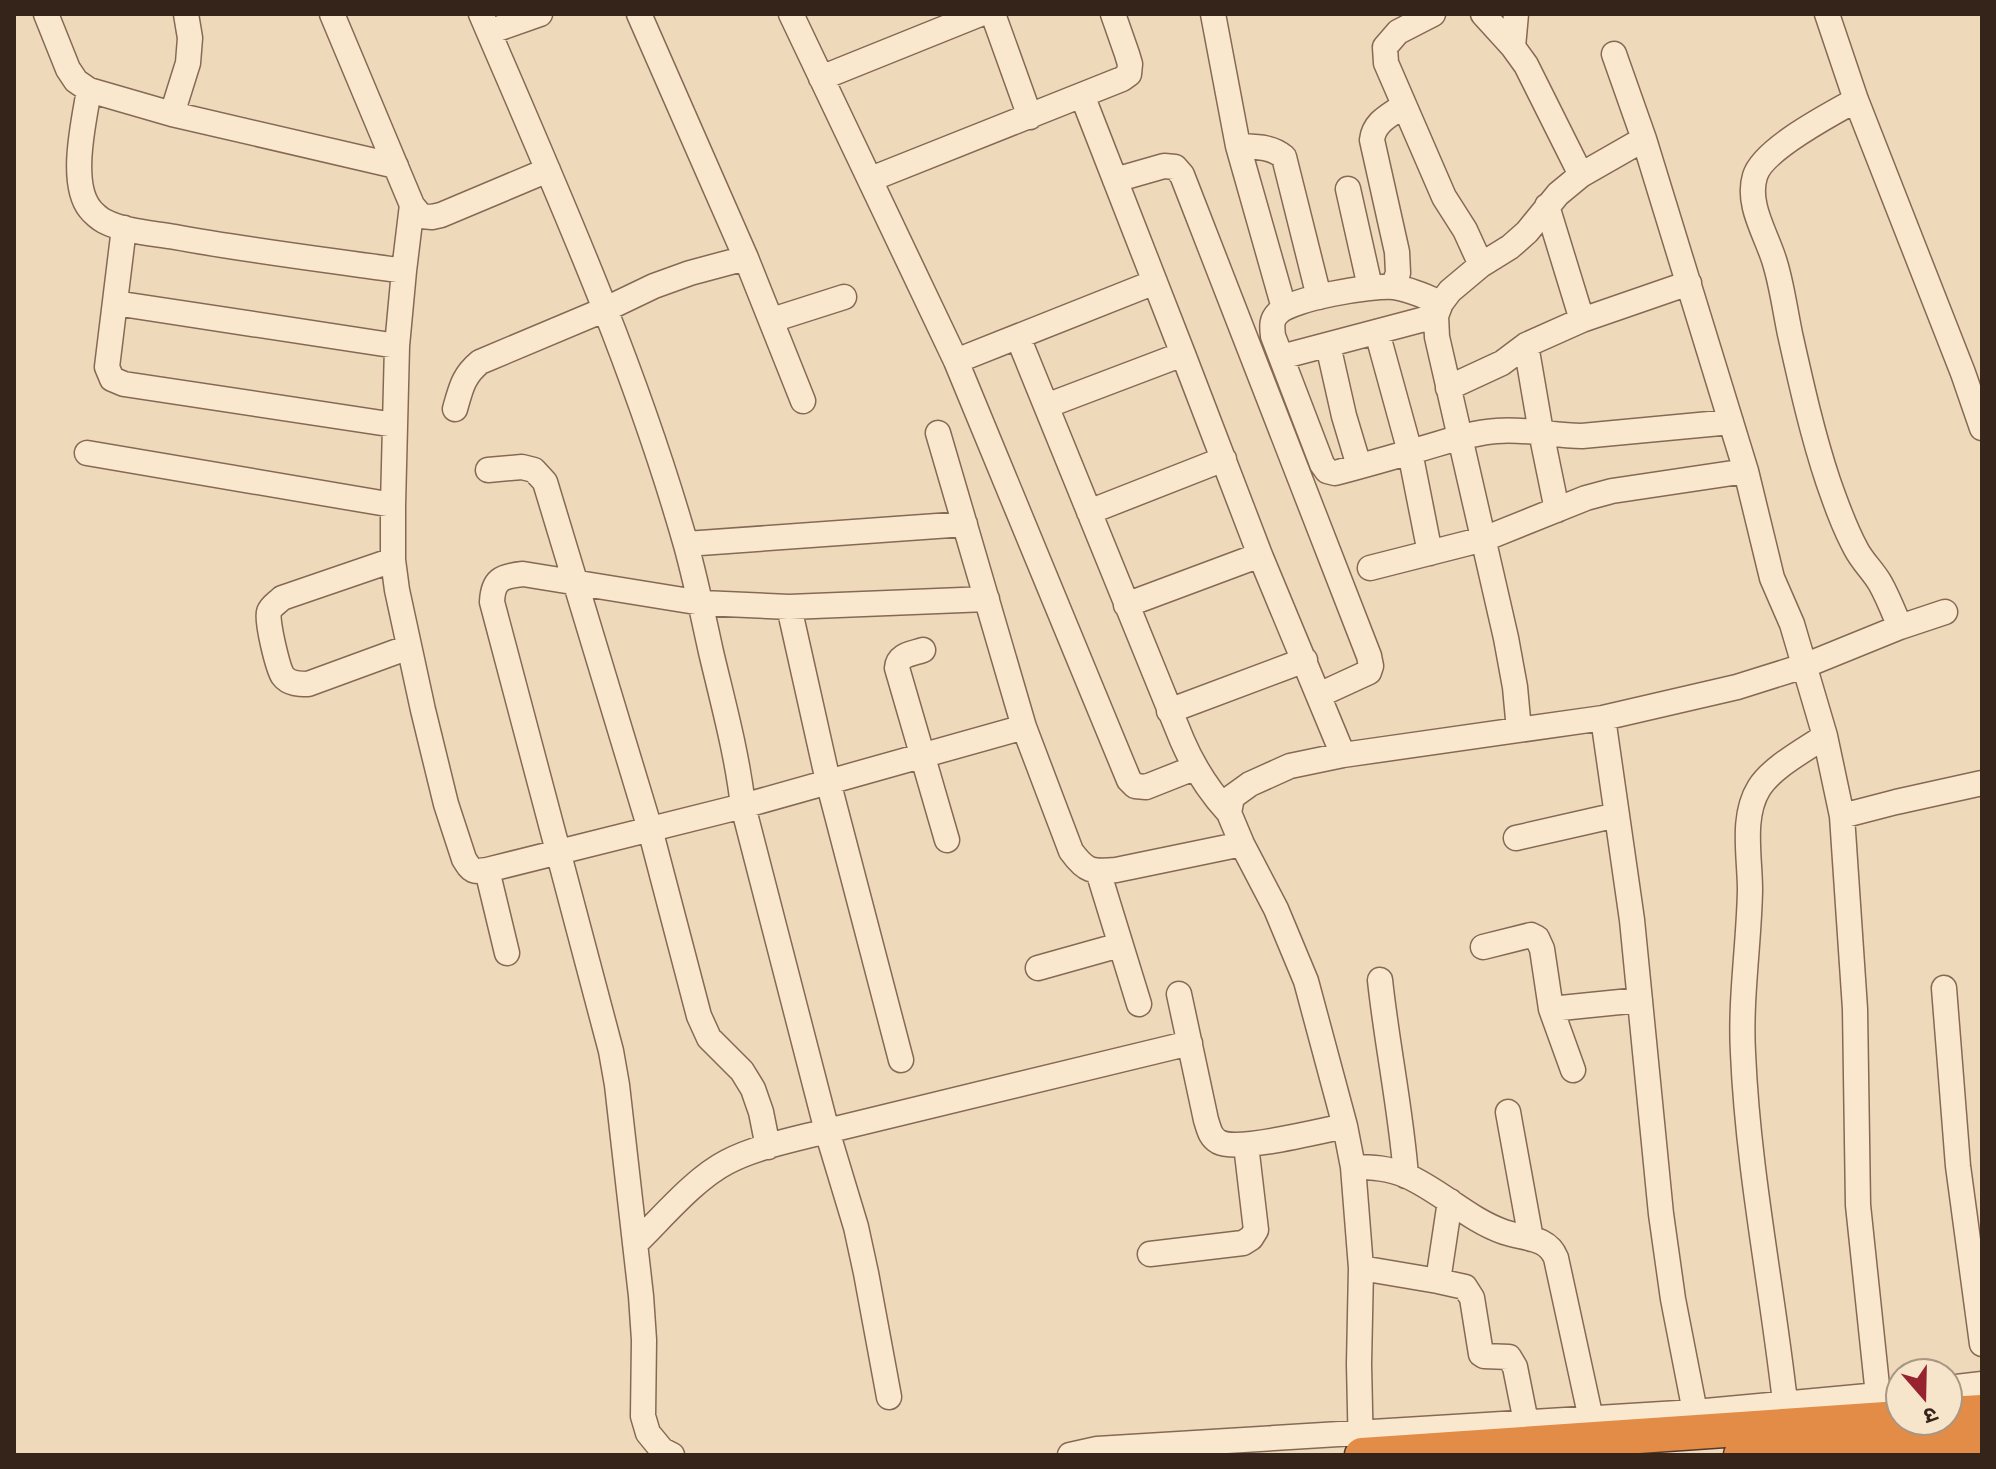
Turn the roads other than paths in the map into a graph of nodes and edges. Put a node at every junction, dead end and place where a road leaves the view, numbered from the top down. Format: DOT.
graph roads {
  1 [pos="46,14"];
  2 [pos="186,14"];
  3 [pos="332,14"];
  4 [pos="540,14"];
  5 [pos="639,14"];
  6 [pos="791,14"];
  7 [pos="980,14"];
  8 [pos="993,14"];
  9 [pos="1113,14"];
  10 [pos="1213,14"];
  11 [pos="1433,14"];
  12 [pos="1483,14"];
  13 [pos="1516,14"];
  14 [pos="1827,14"];
  15 [pos="485,23"];
  16 [pos="1394,23"];
  17 [pos="1513,47"];
  18 [pos="1614,54"];
  19 [pos="821,78"];
  20 [pos="89,90"];
  21 [pos="1082,95"];
  22 [pos="1856,100"];
  23 [pos="1403,106"];
  24 [pos="172,114"];
  25 [pos="1030,117"];
  26 [pos="1644,139"];
  27 [pos="1238,146"];
  28 [pos="396,166"];
  29 [pos="548,170"];
  30 [pos="1581,175"];
  31 [pos="871,179"];
  32 [pos="1115,180"];
  33 [pos="1348,189"];
  34 [pos="412,205"];
  35 [pos="1547,206"];
  36 [pos="124,228"];
  37 [pos="746,258"];
  38 [pos="1481,265"];
  39 [pos="404,271"];
  40 [pos="1155,282"];
  41 [pos="1689,283"];
  42 [pos="1381,287"];
  43 [pos="844,297"];
  44 [pos="1319,297"];
  45 [pos="115,303"];
  46 [pos="1284,308"];
  47 [pos="606,309"];
  48 [pos="1439,310"];
  49 [pos="772,320"];
  50 [pos="1582,320"];
  51 [pos="1377,332"];
  52 [pos="1018,337"];
  53 [pos="1328,345"];
  54 [pos="1526,345"];
  55 [pos="397,346"];
  56 [pos="1183,354"];
  57 [pos="1281,357"];
  58 [pos="956,361"];
  59 [pos="1972,370"];
  60 [pos="1448,388"];
  61 [pos="803,401"];
  62 [pos="1046,406"];
  63 [pos="455,409"];
  64 [pos="1731,422"];
  65 [pos="395,425"];
  66 [pos="1982,428"];
  67 [pos="1541,432"];
  68 [pos="938,433"];
  69 [pos="1460,438"];
  70 [pos="1410,452"];
  71 [pos="87,453"];
  72 [pos="1224,459"];
  73 [pos="1359,466"];
  74 [pos="488,470"];
  75 [pos="1746,471"];
  76 [pos="393,505"];
  77 [pos="1557,510"];
  78 [pos="1089,512"];
  79 [pos="965,524"];
  80 [pos="1484,539"];
  81 [pos="686,544"];
  82 [pos="1430,553"];
  83 [pos="1260,555"];
  84 [pos="393,560"];
  85 [pos="1370,568"];
  86 [pos="575,582"];
  87 [pos="987,599"];
  88 [pos="702,603"];
  89 [pos="1126,605"];
  90 [pos="789,607"];
  91 [pos="1945,612"];
  92 [pos="1900,627"];
  93 [pos="409,647"];
  94 [pos="923,650"];
  95 [pos="1305,660"];
  96 [pos="1804,666"];
  97 [pos="1319,695"];
  98 [pos="1169,711"];
  99 [pos="1603,718"];
  100 [pos="1024,727"];
  101 [pos="1519,730"];
  102 [pos="1825,736"];
  103 [pos="924,755"];
  104 [pos="1343,755"];
  105 [pos="1194,768"];
  106 [pos="828,781"];
  107 [pos="1982,783"];
  108 [pos="743,806"];
  109 [pos="1229,813"];
  110 [pos="1617,815"];
  111 [pos="1842,816"];
  112 [pos="650,829"];
  113 [pos="1516,838"];
  114 [pos="947,840"];
  115 [pos="1242,844"];
  116 [pos="558,852"];
  117 [pos="487,870"];
  118 [pos="1098,871"];
  119 [pos="1120,945"];
  120 [pos="1483,947"];
  121 [pos="507,953"];
  122 [pos="1038,968"];
  123 [pos="1380,980"];
  124 [pos="1944,988"];
  125 [pos="1179,994"];
  126 [pos="1640,1000"];
  127 [pos="1139,1004"];
  128 [pos="1551,1009"];
  129 [pos="1190,1043"];
  130 [pos="901,1060"];
  131 [pos="1573,1070"];
  132 [pos="1508,1112"];
  133 [pos="1345,1126"];
  134 [pos="827,1131"];
  135 [pos="1246,1145"];
  136 [pos="768,1147"];
  137 [pos="1353,1167"];
  138 [pos="1406,1176"];
  139 [pos="1450,1201"];
  140 [pos="1531,1239"];
  141 [pos="635,1244"];
  142 [pos="1150,1254"];
  143 [pos="1361,1268"];
  144 [pos="1438,1281"];
  145 [pos="1982,1344"];
  146 [pos="1885,1357"];
  147 [pos="889,1397"];
  148 [pos="1785,1402"];
  149 [pos="1884,1402"];
  150 [pos="1884,1403"];
  151 [pos="1695,1412"];
  152 [pos="1591,1419"];
  153 [pos="1526,1422"];
  154 [pos="1982,1438"];
  155 [pos="1361,1447"];
  156 [pos="672,1455"];
  157 [pos="1070,1455"];
  158 [pos="1741,1455"];
  1 -- 20 [label="street"];
  2 -- 24 [label="street"];
  3 -- 28 [label="street"];
  4 -- 15 [label="street"];
  5 -- 37 [label="street"];
  6 -- 19 [label="street"];
  7 -- 19 [label="street"];
  8 -- 25 [label="street"];
  9 -- 21 [label="street"];
  10 -- 27 [label="street"];
  11 -- 16 [label="street"];
  12 -- 17 [label="street"];
  13 -- 17 [label="street"];
  14 -- 22 [label="street"];
  15 -- 29 [label="street"];
  16 -- 23 [label="street"];
  17 -- 30 [label="street"];
  18 -- 26 [label="street"];
  19 -- 31 [label="street"];
  20 -- 24 [label="street"];
  20 -- 36 [label="street"];
  21 -- 25 [label="street"];
  21 -- 32 [label="street"];
  22 -- 59 [label="street"];
  22 -- 92 [label="street"];
  23 -- 38 [label="street"];
  23 -- 42 [label="street"];
  24 -- 28 [label="street"];
  25 -- 31 [label="street"];
  26 -- 30 [label="street"];
  26 -- 41 [label="street"];
  27 -- 44 [label="street"];
  27 -- 46 [label="street"];
  28 -- 34 [label="street"];
  29 -- 34 [label="street"];
  29 -- 47 [label="street"];
  30 -- 35 [label="street"];
  31 -- 58 [label="street"];
  32 -- 40 [label="street"];
  32 -- 97 [label="street"];
  33 -- 42 [label="street"];
  34 -- 39 [label="street"];
  35 -- 38 [label="street"];
  35 -- 50 [label="street"];
  36 -- 39 [label="street"];
  36 -- 45 [label="street"];
  37 -- 47 [label="street"];
  37 -- 49 [label="street"];
  38 -- 48 [label="street"];
  39 -- 55 [label="street"];
  40 -- 52 [label="street"];
  40 -- 56 [label="street"];
  41 -- 50 [label="street"];
  41 -- 64 [label="street"];
  42 -- 44 [label="street"];
  42 -- 48 [label="street"];
  43 -- 49 [label="street"];
  44 -- 46 [label="street"];
  45 -- 55 [label="street"];
  45 -- 65 [label="street"];
  46 -- 57 [label="street"];
  47 -- 63 [label="street"];
  47 -- 81 [label="street"];
  48 -- 51 [label="street"];
  48 -- 60 [label="street"];
  49 -- 61 [label="street"];
  50 -- 54 [label="street"];
  51 -- 53 [label="street"];
  51 -- 70 [label="street"];
  52 -- 58 [label="street"];
  52 -- 62 [label="street"];
  53 -- 57 [label="street"];
  53 -- 73 [label="street"];
  54 -- 60 [label="street"];
  54 -- 67 [label="street"];
  55 -- 65 [label="street"];
  56 -- 62 [label="street"];
  56 -- 72 [label="street"];
  57 -- 73 [label="street"];
  58 -- 105 [label="street"];
  59 -- 66 [label="street"];
  60 -- 69 [label="street"];
  62 -- 78 [label="street"];
  64 -- 67 [label="street"];
  64 -- 75 [label="street"];
  65 -- 76 [label="street"];
  67 -- 69 [label="street"];
  67 -- 77 [label="street"];
  68 -- 79 [label="street"];
  69 -- 70 [label="street"];
  69 -- 80 [label="street"];
  70 -- 73 [label="street"];
  70 -- 82 [label="street"];
  71 -- 76 [label="street"];
  72 -- 78 [label="street"];
  72 -- 83 [label="street"];
  74 -- 86 [label="street"];
  75 -- 77 [label="street"];
  75 -- 96 [label="street"];
  76 -- 84 [label="street"];
  77 -- 80 [label="street"];
  78 -- 89 [label="street"];
  79 -- 81 [label="street"];
  79 -- 87 [label="street"];
  80 -- 82 [label="street"];
  80 -- 101 [label="street"];
  81 -- 88 [label="street"];
  82 -- 85 [label="street"];
  83 -- 89 [label="street"];
  83 -- 95 [label="street"];
  84 -- 93 [label="street"];
  84 -- 93 [label="street"];
  86 -- 88 [label="street"];
  86 -- 112 [label="street"];
  86 -- 116 [label="street"];
  87 -- 90 [label="street"];
  87 -- 100 [label="street"];
  88 -- 90 [label="street"];
  88 -- 108 [label="street"];
  89 -- 98 [label="street"];
  90 -- 106 [label="street"];
  91 -- 92 [label="street"];
  92 -- 96 [label="street"];
  93 -- 117 [label="street"];
  94 -- 103 [label="street"];
  95 -- 97 [label="street"];
  95 -- 98 [label="street"];
  96 -- 99 [label="street"];
  96 -- 102 [label="street"];
  97 -- 104 [label="street"];
  98 -- 105 [label="street"];
  99 -- 101 [label="street"];
  99 -- 110 [label="street"];
  100 -- 103 [label="street"];
  100 -- 118 [label="street"];
  101 -- 104 [label="street"];
  102 -- 111 [label="street"];
  102 -- 148 [label="street"];
  103 -- 106 [label="street"];
  103 -- 114 [label="street"];
  104 -- 109 [label="street"];
  105 -- 109 [label="street"];
  106 -- 108 [label="street"];
  106 -- 130 [label="street"];
  107 -- 111 [label="street"];
  108 -- 112 [label="street"];
  108 -- 134 [label="street"];
  109 -- 115 [label="street"];
  110 -- 113 [label="street"];
  110 -- 126 [label="street"];
  111 -- 146 [label="street"];
  112 -- 116 [label="street"];
  112 -- 136 [label="street"];
  115 -- 118 [label="street"];
  115 -- 133 [label="street"];
  116 -- 117 [label="street"];
  116 -- 141 [label="street"];
  117 -- 121 [label="street"];
  118 -- 119 [label="street"];
  119 -- 122 [label="street"];
  119 -- 127 [label="street"];
  120 -- 128 [label="street"];
  123 -- 138 [label="street"];
  124 -- 145 [label="street"];
  125 -- 129 [label="street"];
  126 -- 128 [label="street"];
  126 -- 151 [label="street"];
  128 -- 131 [label="street"];
  129 -- 134 [label="street"];
  129 -- 135 [label="street"];
  132 -- 140 [label="street"];
  133 -- 135 [label="street"];
  133 -- 137 [label="street"];
  134 -- 136 [label="street"];
  134 -- 147 [label="street"];
  135 -- 142 [label="street"];
  136 -- 141 [label="street"];
  137 -- 138 [label="street"];
  137 -- 143 [label="street"];
  138 -- 139 [label="street"];
  139 -- 140 [label="street"];
  139 -- 144 [label="street"];
  140 -- 152 [label="street"];
  141 -- 156 [label="street"];
  143 -- 144 [label="street"];
  143 -- 155 [label="street"];
  144 -- 153 [label="street"];
  148 -- 149 [label="street"];
  148 -- 151 [label="street"];
  150 -- 155 [label="highway"];
  151 -- 152 [label="street"];
  152 -- 153 [label="street"];
  153 -- 155 [label="street"];
  154 -- 158 [label="highway"];
  155 -- 157 [label="street"];
}
